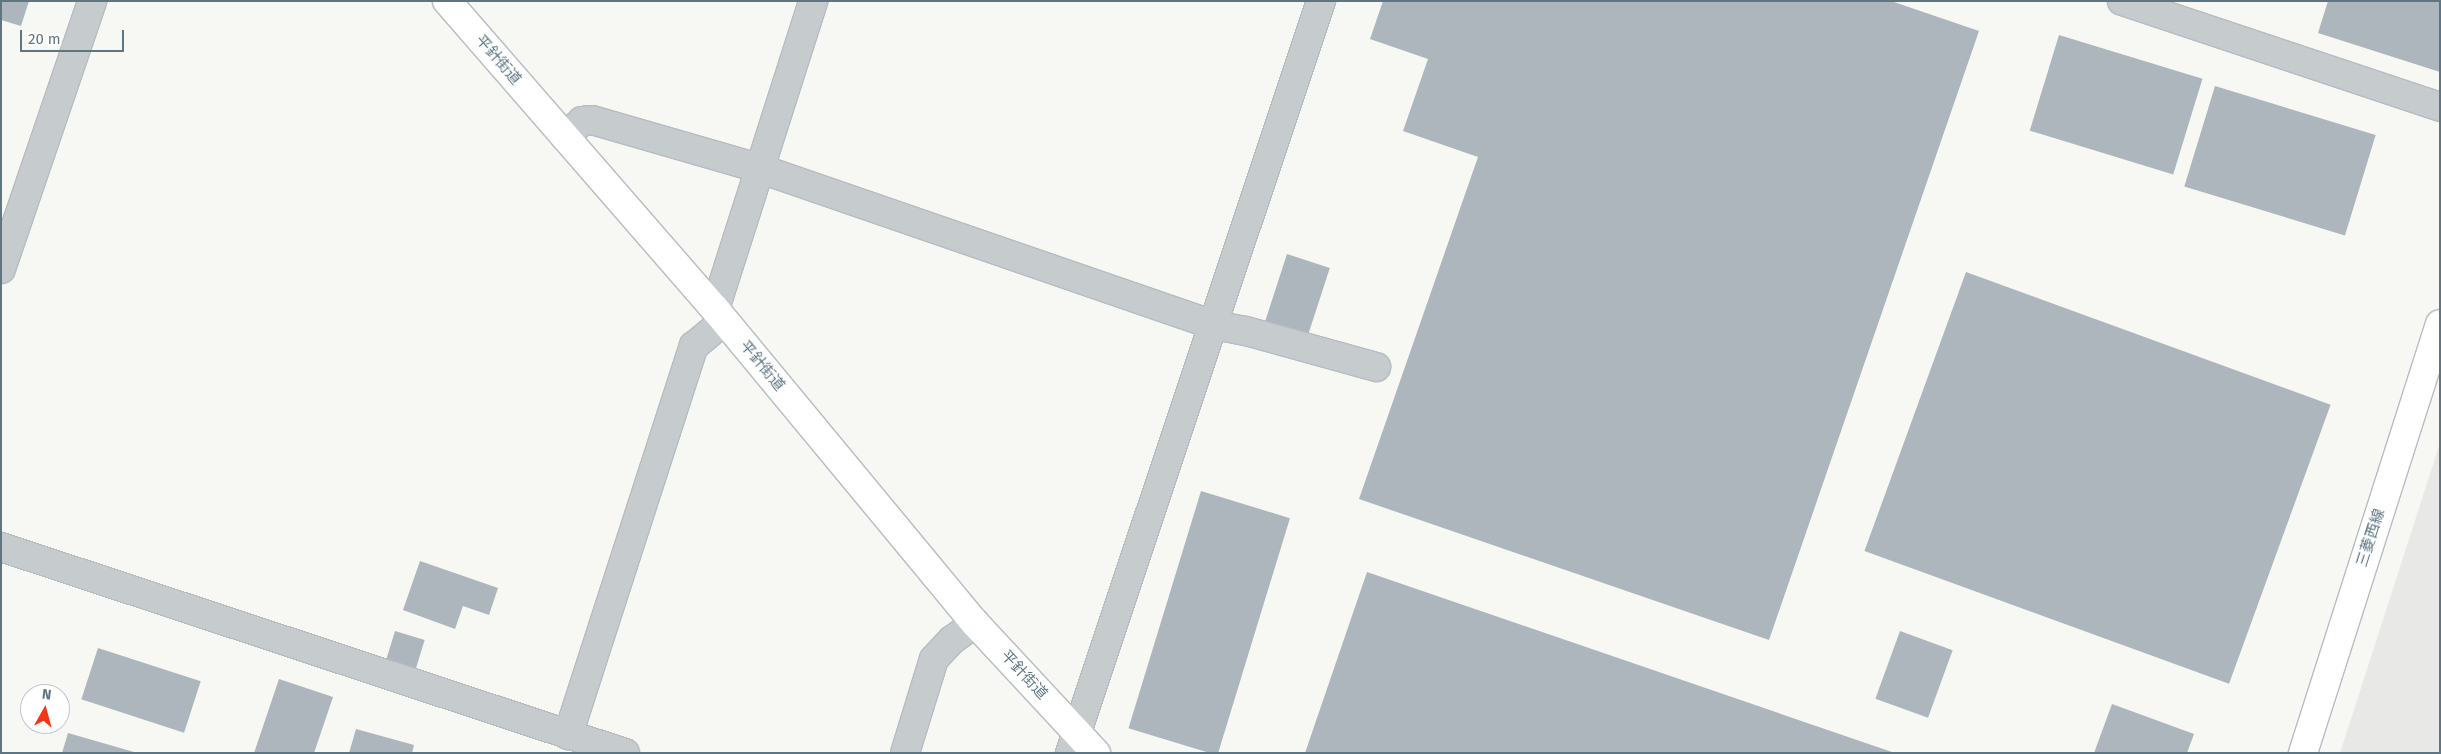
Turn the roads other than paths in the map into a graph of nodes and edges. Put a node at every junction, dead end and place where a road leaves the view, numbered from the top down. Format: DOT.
graph roads {
  1 [pos="92,1"];
  2 [pos="447,1"];
  3 [pos="813,1"];
  4 [pos="1321,1"];
  5 [pos="2122,1"];
  6 [pos="2440,107"];
  7 [pos="564,137"];
  8 [pos="758,168"];
  9 [pos="1,269"];
  10 [pos="719,315"];
  11 [pos="2440,324"];
  12 [pos="1214,325"];
  13 [pos="1376,367"];
  14 [pos="1,547"];
  15 [pos="975,623"];
  16 [pos="568,734"];
  17 [pos="1074,742"];
  18 [pos="624,753"];
  19 [pos="905,753"];
  20 [pos="1096,753"];
  21 [pos="2303,753"];
  1 -- 9 [label="street"];
  2 -- 7 [label="street, 平針街道"];
  3 -- 8 [label="street"];
  4 -- 12 [label="street"];
  5 -- 6 [label="street"];
  7 -- 8 [label="street"];
  7 -- 10 [label="street, 平針街道"];
  8 -- 10 [label="street"];
  8 -- 12 [label="street"];
  10 -- 15 [label="street, 平針街道"];
  10 -- 16 [label="street"];
  11 -- 21 [label="street, 三菱西線"];
  12 -- 13 [label="street"];
  12 -- 17 [label="street"];
  14 -- 16 [label="street"];
  15 -- 17 [label="street, 平針街道"];
  15 -- 19 [label="street"];
  16 -- 18 [label="street"];
  17 -- 20 [label="street, 平針街道"];
}
